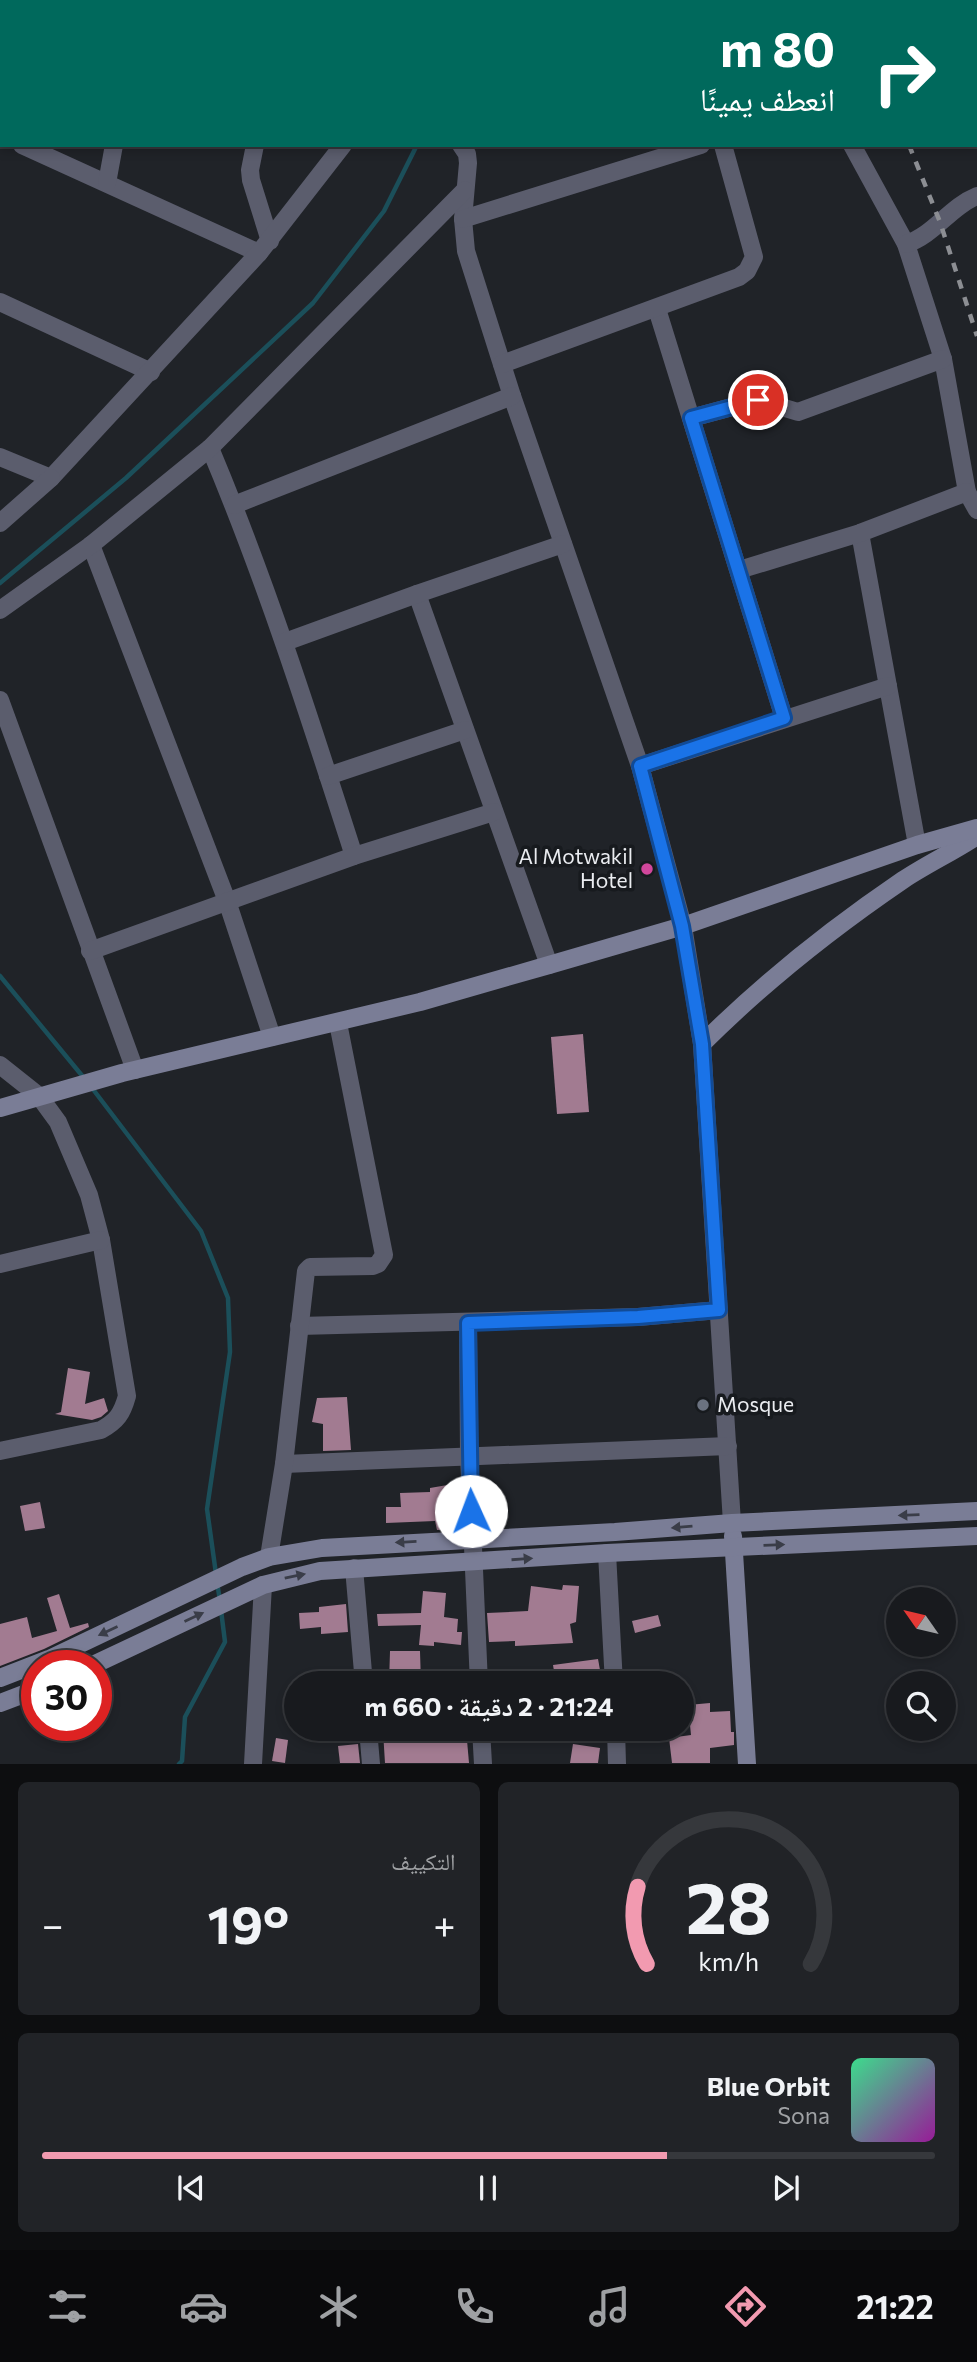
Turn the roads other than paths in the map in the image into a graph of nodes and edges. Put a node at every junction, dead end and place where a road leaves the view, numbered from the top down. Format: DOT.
graph roads {
  1 [pos="26,147"];
  2 [pos="114,147"];
  3 [pos="256,147"];
  4 [pos="341,147"];
  5 [pos="462,147"];
  6 [pos="478,147"];
  7 [pos="695,147"];
  8 [pos="724,147"];
  9 [pos="853,147"];
  10 [pos="468,163"];
  11 [pos="107,183"];
  12 [pos="465,190"];
  13 [pos="977,196"];
  14 [pos="463,219"];
  15 [pos="906,244"];
  16 [pos="265,247"];
  17 [pos="0,302"];
  18 [pos="657,309"];
  19 [pos="943,359"];
  20 [pos="502,364"];
  21 [pos="151,372"];
  22 [pos="512,396"];
  23 [pos="691,418"];
  24 [pos="211,448"];
  25 [pos="0,457"];
  26 [pos="51,478"];
  27 [pos="967,492"];
  28 [pos="234,505"];
  29 [pos="977,510"];
  30 [pos="0,523"];
  31 [pos="860,533"];
  32 [pos="563,544"];
  33 [pos="90,545"];
  34 [pos="739,570"];
  35 [pos="417,594"];
  36 [pos="0,610"];
  37 [pos="285,642"];
  38 [pos="888,686"];
  39 [pos="0,700"];
  40 [pos="784,718"];
  41 [pos="465,730"];
  42 [pos="640,766"];
  43 [pos="328,776"];
  44 [pos="494,812"];
  45 [pos="977,828"];
  46 [pos="977,836"];
  47 [pos="918,845"];
  48 [pos="354,856"];
  49 [pos="227,901"];
  50 [pos="682,926"];
  51 [pos="90,951"];
  52 [pos="549,965"];
  53 [pos="338,1023"];
  54 [pos="272,1037"];
  55 [pos="702,1044"];
  56 [pos="0,1065"];
  57 [pos="129,1072"];
  58 [pos="48,1093"];
  59 [pos="0,1108"];
  60 [pos="101,1240"];
  61 [pos="0,1264"];
  62 [pos="719,1310"];
  63 [pos="468,1323"];
  64 [pos="299,1326"];
  65 [pos="728,1446"];
  66 [pos="0,1451"];
  67 [pos="469,1455"];
  68 [pos="284,1464"];
  69 [pos="977,1511"];
  70 [pos="732,1523"];
  71 [pos="977,1535"];
  72 [pos="472,1539"];
  73 [pos="733,1546"];
  74 [pos="607,1553"];
  75 [pos="269,1557"];
  76 [pos="472,1562"];
  77 [pos="354,1568"];
  78 [pos="263,1585"];
  79 [pos="112,1656"];
  80 [pos="363,1671"];
  81 [pos="478,1671"];
  82 [pos="613,1671"];
  83 [pos="0,1678"];
  84 [pos="21,1695"];
  85 [pos="0,1703"];
  86 [pos="369,1741"];
  87 [pos="482,1741"];
  88 [pos="616,1741"];
  89 [pos="253,1763"];
  90 [pos="371,1763"];
  91 [pos="483,1763"];
  92 [pos="617,1763"];
  93 [pos="747,1763"];
  1 -- 11 [label="street"];
  2 -- 11 [label="street"];
  3 -- 16 [label="street"];
  4 -- 16 [label="street"];
  5 -- 10 [label="street"];
  6 -- 10 [label="street"];
  7 -- 14 [label="street"];
  8 -- 18 [label="street"];
  9 -- 15 [label="street"];
  10 -- 12 [label="street"];
  11 -- 16 [label="street"];
  12 -- 14 [label="street"];
  12 -- 24 [label="street"];
  13 -- 15 [label="street"];
  14 -- 20 [label="street"];
  15 -- 19 [label="street"];
  16 -- 21 [label="street"];
  17 -- 21 [label="street"];
  18 -- 20 [label="street"];
  18 -- 23 [label="street"];
  19 -- 23 [label="street"];
  19 -- 27 [label="street"];
  20 -- 22 [label="street"];
  21 -- 26 [label="street"];
  22 -- 28 [label="street"];
  22 -- 32 [label="street"];
  23 -- 34 [label="street"];
  24 -- 28 [label="street"];
  24 -- 33 [label="street"];
  25 -- 26 [label="street"];
  26 -- 30 [label="street"];
  27 -- 29 [label="street"];
  27 -- 31 [label="street"];
  28 -- 37 [label="street"];
  31 -- 34 [label="street"];
  31 -- 38 [label="street"];
  32 -- 35 [label="street"];
  32 -- 42 [label="street"];
  33 -- 36 [label="street"];
  33 -- 49 [label="street"];
  34 -- 40 [label="street"];
  35 -- 37 [label="street"];
  35 -- 41 [label="street"];
  37 -- 43 [label="street"];
  38 -- 40 [label="street"];
  38 -- 47 [label="street"];
  39 -- 51 [label="street"];
  40 -- 42 [label="street"];
  41 -- 43 [label="street"];
  41 -- 44 [label="street"];
  42 -- 50 [label="street"];
  43 -- 48 [label="street"];
  44 -- 48 [label="street"];
  44 -- 52 [label="street"];
  45 -- 47 [label="main road"];
  46 -- 55 [label="main road"];
  47 -- 50 [label="main road"];
  48 -- 49 [label="street"];
  49 -- 51 [label="street"];
  49 -- 54 [label="street"];
  50 -- 52 [label="main road"];
  50 -- 55 [label="street"];
  51 -- 57 [label="street"];
  52 -- 53 [label="main road"];
  53 -- 54 [label="main road"];
  53 -- 64 [label="street"];
  54 -- 57 [label="main road"];
  55 -- 62 [label="street"];
  56 -- 58 [label="street"];
  57 -- 58 [label="main road"];
  58 -- 59 [label="main road"];
  58 -- 60 [label="street"];
  60 -- 61 [label="street"];
  60 -- 66 [label="street"];
  62 -- 63 [label="street"];
  62 -- 65 [label="street"];
  63 -- 64 [label="street"];
  63 -- 67 [label="street"];
  64 -- 68 [label="street"];
  65 -- 67 [label="street"];
  65 -- 70 [label="street"];
  67 -- 68 [label="street"];
  67 -- 72 [label="street"];
  68 -- 75 [label="street"];
  69 -- 70 [label="main road, one-way"];
  70 -- 72 [label="main road, one-way"];
  70 -- 73 [label="main road"];
  73 -- 71 [label="main road, one-way"];
  72 -- 75 [label="main road, one-way"];
  72 -- 76 [label="street"];
  73 -- 74 [label="main road"];
  73 -- 93 [label="main road"];
  76 -- 74 [label="main road, one-way"];
  74 -- 82 [label="street"];
  75 -- 83 [label="main road, one-way"];
  76 -- 77 [label="main road"];
  76 -- 81 [label="street"];
  78 -- 77 [label="main road, one-way"];
  77 -- 80 [label="street"];
  79 -- 78 [label="main road, one-way"];
  78 -- 89 [label="street"];
  84 -- 85 [label="main road"];
  86 -- 90 [label="street"];
  87 -- 91 [label="street"];
  88 -- 92 [label="street"];
}
